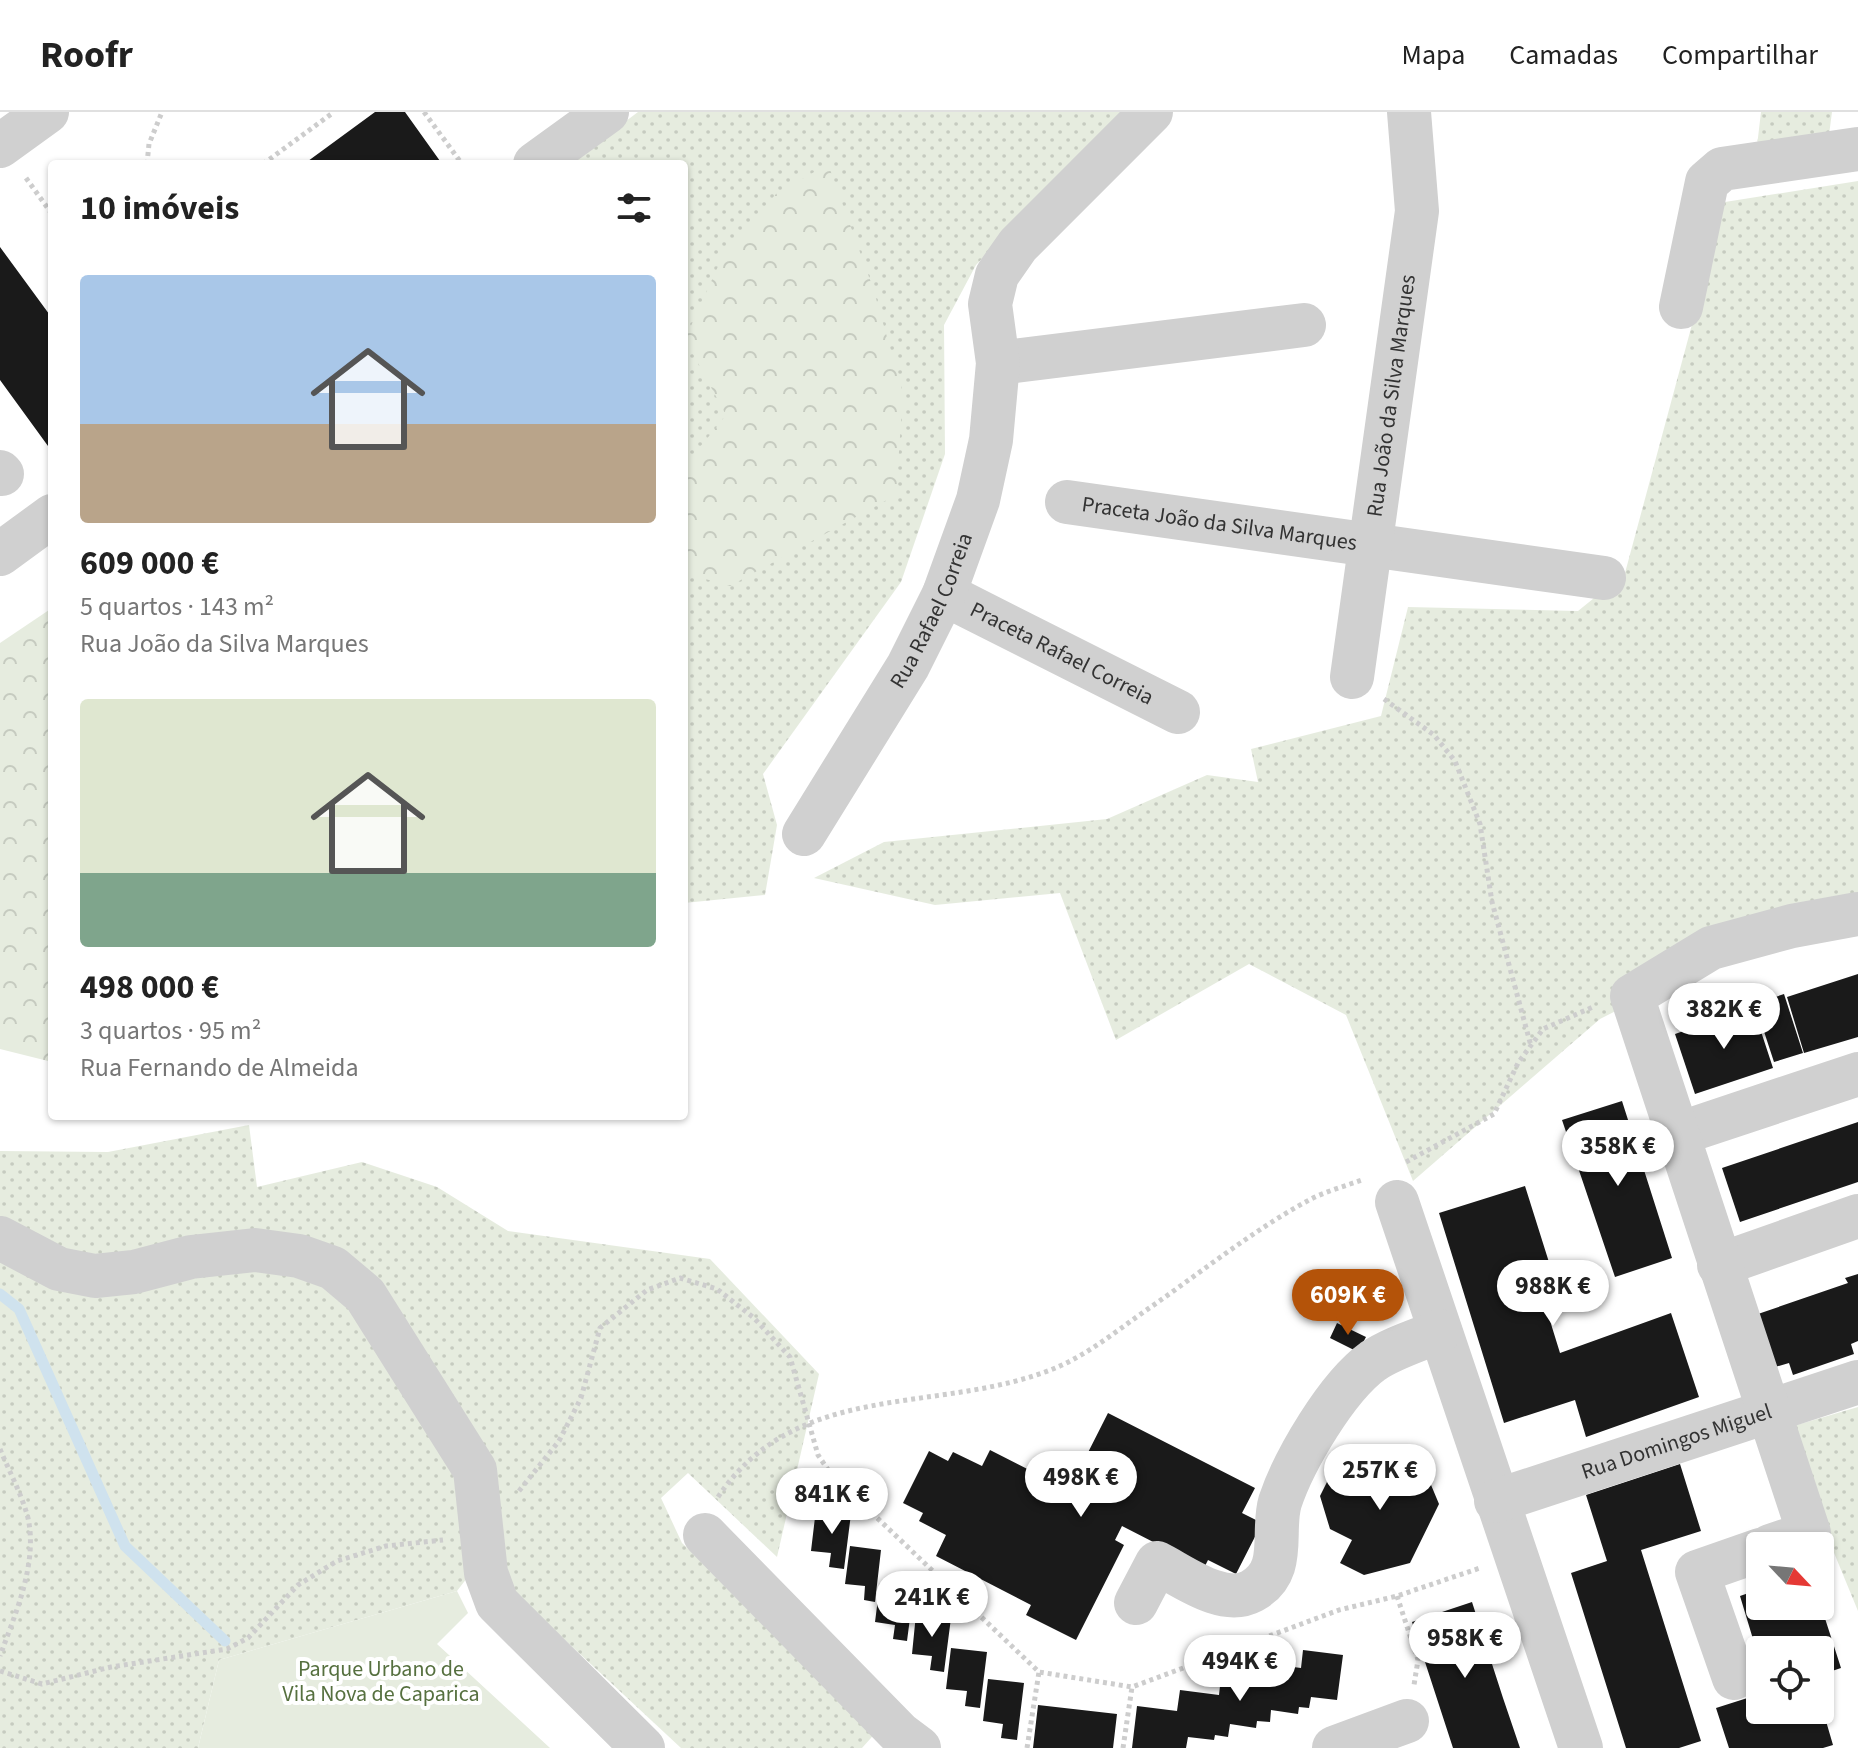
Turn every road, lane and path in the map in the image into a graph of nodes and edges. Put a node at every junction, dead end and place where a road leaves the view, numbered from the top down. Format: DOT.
graph roads {
  1 [pos="47,112"];
  2 [pos="162,112"];
  3 [pos="333,112"];
  4 [pos="424,112"];
  5 [pos="607,112"];
  6 [pos="1151,112"];
  7 [pos="1409,112"];
  8 [pos="0,146"];
  9 [pos="1858,149"];
  10 [pos="147,160"];
  11 [pos="268,160"];
  12 [pos="459,160"];
  13 [pos="541,160"];
  14 [pos="1681,307"];
  15 [pos="1304,325"];
  16 [pos="998,363"];
  17 [pos="1067,502"];
  18 [pos="48,519"];
  19 [pos="1371,544"];
  20 [pos="0,554"];
  21 [pos="1604,578"];
  22 [pos="944,594"];
  23 [pos="1352,677"];
  24 [pos="1178,712"];
  25 [pos="804,834"];
  26 [pos="1858,914"];
  27 [pos="1632,996"];
  28 [pos="1531,1046"];
  29 [pos="1858,1074"];
  30 [pos="1678,1134"];
  31 [pos="1391,1187"];
  32 [pos="1858,1216"];
  33 [pos="0,1238"];
  34 [pos="1719,1265"];
  35 [pos="1440,1331"];
  36 [pos="1858,1382"];
  37 [pos="1767,1411"];
  38 [pos="0,1449"];
  39 [pos="1496,1501"];
  40 [pos="1809,1532"];
  41 [pos="705,1535"];
  42 [pos="1746,1555"];
  43 [pos="1397,1596"];
  44 [pos="1136,1603"];
  45 [pos="0,1656"];
  46 [pos="1418,1660"];
  47 [pos="1039,1672"];
  48 [pos="1734,1678"];
  49 [pos="1132,1687"];
  50 [pos="1407,1721"];
  51 [pos="901,1743"];
  52 [pos="643,1748"];
  53 [pos="1027,1748"];
  54 [pos="1123,1748"];
  55 [pos="1334,1748"];
  56 [pos="1581,1748"];
  1 -- 8 [label="street"];
  2 -- 10 [label="path"];
  3 -- 11 [label="path"];
  4 -- 12 [label="path"];
  5 -- 13 [label="street"];
  6 -- 16 [label="street, Rua Rafael Correia"];
  7 -- 19 [label="street, Rua João da Silva Marques"];
  9 -- 14 [label="street"];
  15 -- 16 [label="street"];
  16 -- 22 [label="street, Rua Rafael Correia"];
  17 -- 19 [label="street, Praceta João da Silva Marques"];
  18 -- 20 [label="street"];
  19 -- 21 [label="street, Praceta João da Silva Marques"];
  19 -- 23 [label="street, Rua João da Silva Marques"];
  22 -- 24 [label="street, Praceta Rafael Correia"];
  22 -- 25 [label="street, Rua Rafael Correia"];
  23 -- 28 [label="path"];
  26 -- 27 [label="street"];
  27 -- 28 [label="path"];
  27 -- 30 [label="street"];
  28 -- 31 [label="path"];
  29 -- 30 [label="street"];
  30 -- 34 [label="street"];
  31 -- 35 [label="street"];
  31 -- 41 [label="path"];
  32 -- 34 [label="street"];
  33 -- 52 [label="street"];
  34 -- 37 [label="street"];
  35 -- 39 [label="street"];
  35 -- 44 [label="street"];
  36 -- 37 [label="street, Rua Domingos Miguel"];
  37 -- 39 [label="street, Rua Domingos Miguel"];
  37 -- 40 [label="street"];
  38 -- 45 [label="path"];
  39 -- 56 [label="street"];
  41 -- 51 [label="street"];
  42 -- 48 [label="street"];
  43 -- 46 [label="path"];
  47 -- 53 [label="path"];
  49 -- 54 [label="path"];
  50 -- 55 [label="street"];
}
